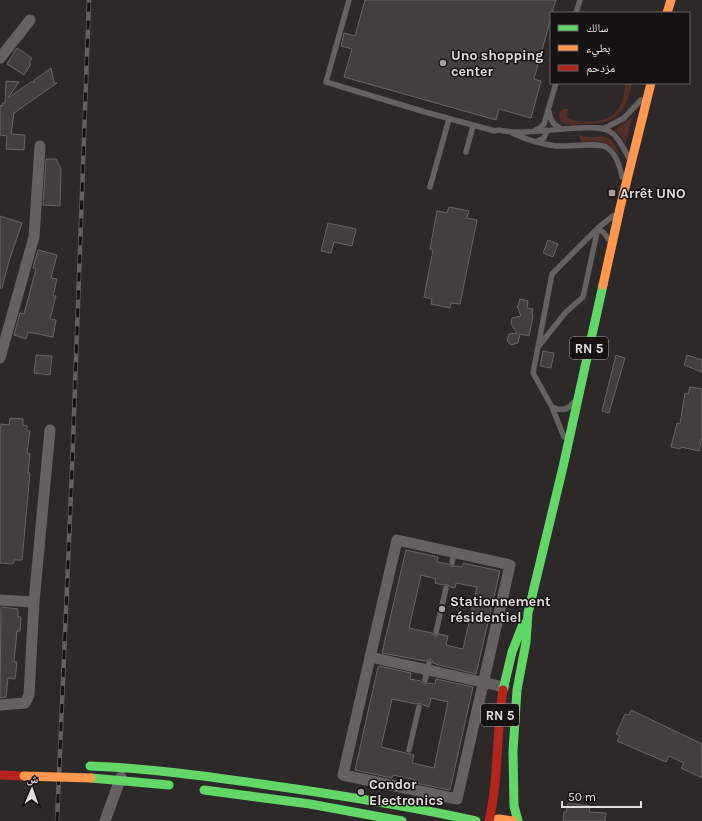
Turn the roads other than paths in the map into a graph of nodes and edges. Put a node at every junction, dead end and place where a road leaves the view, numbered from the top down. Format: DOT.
graph roads {
  1 [pos="349,0"];
  2 [pos="580,0"];
  3 [pos="670,0"];
  4 [pos="576,12"];
  5 [pos="668,12"];
  6 [pos="30,20"];
  7 [pos="0,58"];
  8 [pos="556,84"];
  9 [pos="650,88"];
  10 [pos="549,109"];
  11 [pos="448,119"];
  12 [pos="473,126"];
  13 [pos="562,128"];
  14 [pos="603,129"];
  15 [pos="547,130"];
  16 [pos="531,131"];
  17 [pos="508,132"];
  18 [pos="533,142"];
  19 [pos="40,146"];
  20 [pos="466,152"];
  21 [pos="632,164"];
  22 [pos="430,187"];
  23 [pos="624,193"];
  24 [pos="620,208"];
  25 [pos="598,228"];
  26 [pos="611,252"];
  27 [pos="537,349"];
  28 [pos="0,358"];
  29 [pos="579,395"];
  30 [pos="552,407"];
  31 [pos="50,430"];
  32 [pos="567,448"];
  33 [pos="446,588"];
  34 [pos="0,600"];
  35 [pos="34,602"];
  36 [pos="528,613"];
  37 [pos="436,632"];
  38 [pos="370,657"];
  39 [pos="483,682"];
  40 [pos="504,687"];
  41 [pos="0,705"];
  42 [pos="419,706"];
  43 [pos="409,750"];
  44 [pos="87,765"];
  45 [pos="123,766"];
  46 [pos="0,775"];
  47 [pos="120,781"];
  48 [pos="174,786"];
  49 [pos="196,789"];
  50 [pos="458,801"];
  51 [pos="456,816"];
  52 [pos="105,821"];
  53 [pos="402,821"];
  54 [pos="476,821"];
  55 [pos="490,821"];
  56 [pos="513,821"];
  57 [pos="518,821"];
  1 -- 11 [label="lane"];
  2 -- 4 [label="lane"];
  3 -- 5 [label="main road"];
  6 -- 7 [label="street"];
  8 -- 10 [label="lane"];
  9 -- 14 [label="lane"];
  9 -- 21 [label="main road, RN 5"];
  10 -- 13 [label="lane"];
  10 -- 16 [label="lane"];
  11 -- 12 [label="lane"];
  11 -- 22 [label="lane"];
  12 -- 17 [label="lane"];
  12 -- 20 [label="lane"];
  13 -- 14 [label="lane"];
  13 -- 15 [label="lane"];
  14 -- 21 [label="lane"];
  15 -- 16 [label="lane"];
  15 -- 18 [label="lane"];
  16 -- 17 [label="lane"];
  17 -- 18 [label="lane"];
  18 -- 23 [label="lane"];
  19 -- 28 [label="street"];
  21 -- 23 [label="main road, RN 5"];
  23 -- 24 [label="main road, RN 5"];
  24 -- 25 [label="lane"];
  24 -- 26 [label="main road, RN 5"];
  25 -- 26 [label="lane"];
  25 -- 27 [label="lane"];
  25 -- 27 [label="lane"];
  26 -- 29 [label="main road, RN 5"];
  27 -- 30 [label="lane"];
  29 -- 30 [label="lane"];
  29 -- 32 [label="main road, RN 5"];
  30 -- 32 [label="lane"];
  31 -- 35 [label="street"];
  32 -- 36 [label="main road, RN 5"];
  33 -- 37 [label="lane"];
  34 -- 35 [label="street"];
  35 -- 41 [label="street"];
  36 -- 40 [label="main road, RN 5"];
  36 -- 57 [label="main road, RN 5"];
  38 -- 39 [label="street"];
  38 -- 39 [label="street"];
  38 -- 50 [label="street"];
  39 -- 40 [label="street"];
  39 -- 50 [label="street"];
  40 -- 55 [label="main road, RN 5"];
  42 -- 43 [label="lane"];
  44 -- 45 [label="main road"];
  45 -- 47 [label="street"];
  45 -- 51 [label="main road"];
  46 -- 47 [label="main road, bridge"];
  47 -- 48 [label="main road"];
  47 -- 52 [label="street"];
  49 -- 53 [label="main road"];
  50 -- 51 [label="street"];
  51 -- 54 [label="main road"];
  55 -- 56 [label="main road"];
}
